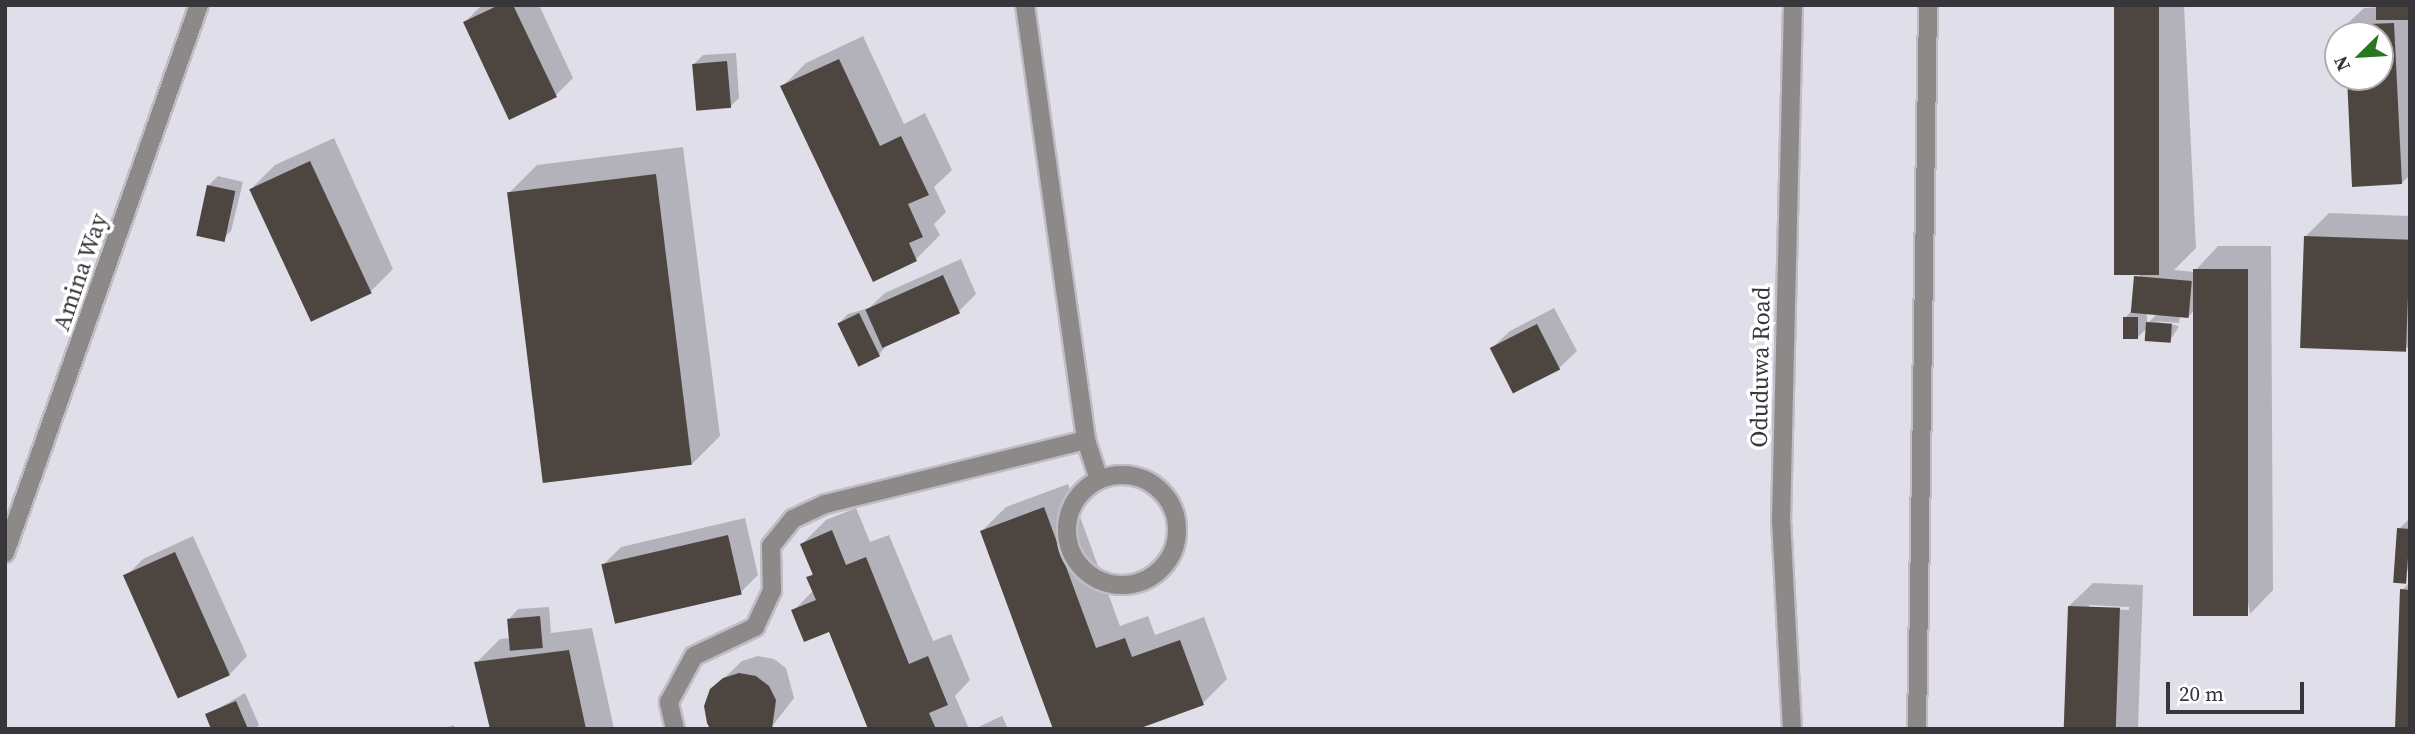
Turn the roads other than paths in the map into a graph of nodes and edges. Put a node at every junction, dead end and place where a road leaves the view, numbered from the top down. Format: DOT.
graph roads {
  1 [pos="199,5"];
  2 [pos="1025,5"];
  3 [pos="1793,5"];
  4 [pos="1928,5"];
  5 [pos="1086,440"];
  6 [pos="1098,478"];
  7 [pos="5,553"];
  8 [pos="1791,726"];
  9 [pos="675,729"];
  10 [pos="1917,729"];
  1 -- 7 [label="street, Amina Way"];
  2 -- 5 [label="street"];
  3 -- 8 [label="street, Oduduwa Road"];
  4 -- 10 [label="street"];
  5 -- 6 [label="street"];
  5 -- 9 [label="street"];
  6 -- 6 [label="street"];
}
